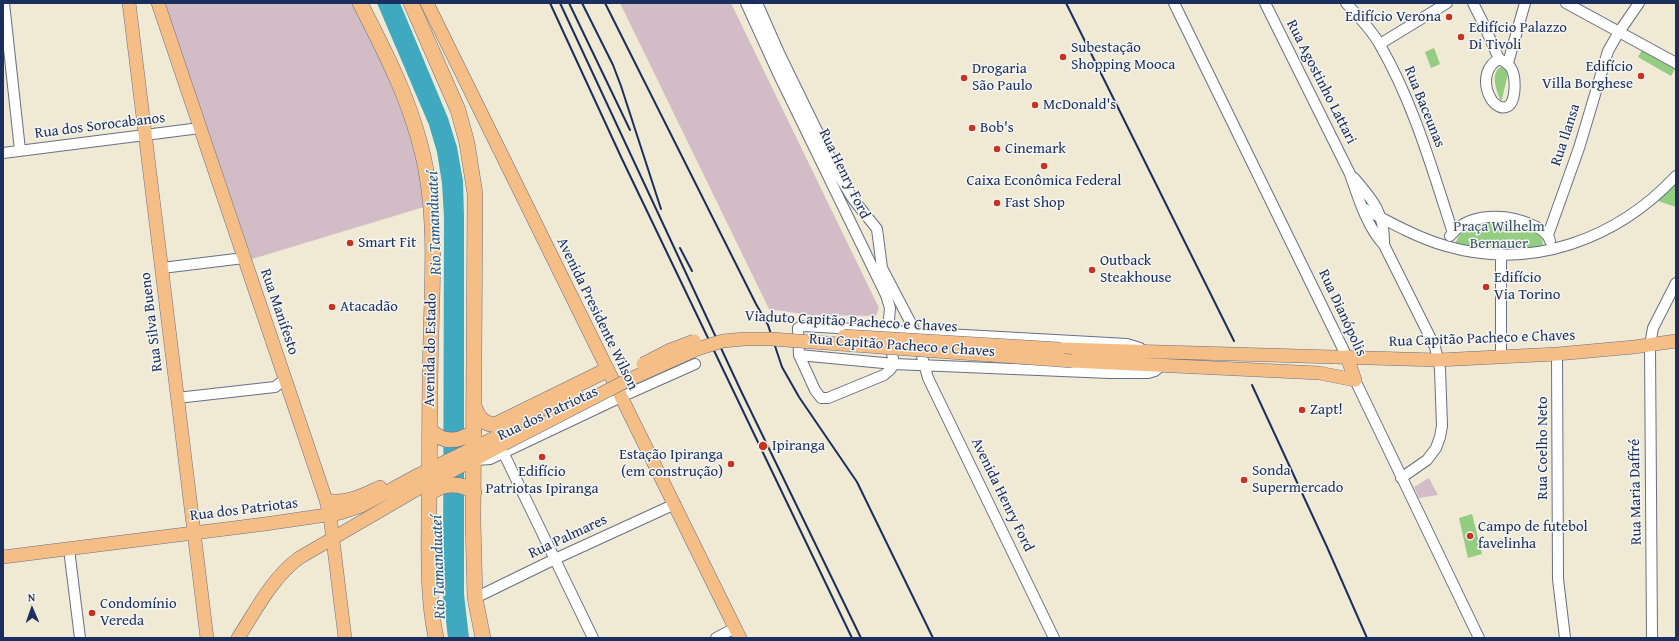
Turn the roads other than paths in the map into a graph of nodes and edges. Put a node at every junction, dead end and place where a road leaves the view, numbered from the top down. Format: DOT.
graph roads {
  1 [pos="4,3"];
  2 [pos="129,3"];
  3 [pos="158,3"];
  4 [pos="360,3"];
  5 [pos="411,3"];
  6 [pos="427,3"];
  7 [pos="746,3"];
  8 [pos="757,3"];
  9 [pos="1174,3"];
  10 [pos="1265,3"];
  11 [pos="1346,3"];
  12 [pos="1447,3"];
  13 [pos="1473,3"];
  14 [pos="1525,3"];
  15 [pos="1566,3"];
  16 [pos="1639,3"];
  17 [pos="1619,32"];
  18 [pos="1380,44"];
  19 [pos="1676,63"];
  20 [pos="200,128"];
  21 [pos="145,135"];
  22 [pos="20,150"];
  23 [pos="3,153"];
  24 [pos="1350,174"];
  25 [pos="1676,176"];
  26 [pos="1363,208"];
  27 [pos="1382,218"];
  28 [pos="877,228"];
  29 [pos="1453,233"];
  30 [pos="1548,235"];
  31 [pos="858,236"];
  32 [pos="1384,245"];
  33 [pos="1447,246"];
  34 [pos="1551,248"];
  35 [pos="1501,254"];
  36 [pos="244,258"];
  37 [pos="162,268"];
  38 [pos="1676,283"];
  39 [pos="888,331"];
  40 [pos="915,331"];
  41 [pos="1676,340"];
  42 [pos="1650,345"];
  43 [pos="1060,350"];
  44 [pos="1149,352"];
  45 [pos="1557,354"];
  46 [pos="799,355"];
  47 [pos="1258,355"];
  48 [pos="1347,357"];
  49 [pos="1501,358"];
  50 [pos="1438,360"];
  51 [pos="1072,361"];
  52 [pos="695,364"];
  53 [pos="894,364"];
  54 [pos="924,365"];
  55 [pos="1130,369"];
  56 [pos="607,370"];
  57 [pos="1254,370"];
  58 [pos="1110,373"];
  59 [pos="1319,373"];
  60 [pos="285,379"];
  61 [pos="1355,380"];
  62 [pos="621,397"];
  63 [pos="177,398"];
  64 [pos="475,408"];
  65 [pos="430,430"];
  66 [pos="474,430"];
  67 [pos="503,443"];
  68 [pos="474,454"];
  69 [pos="1401,478"];
  70 [pos="430,482"];
  71 [pos="404,483"];
  72 [pos="474,492"];
  73 [pos="326,500"];
  74 [pos="675,504"];
  75 [pos="330,516"];
  76 [pos="194,533"];
  77 [pos="333,539"];
  78 [pos="69,549"];
  79 [pos="3,557"];
  80 [pos="555,559"];
  81 [pos="475,598"];
  82 [pos="738,633"];
  83 [pos="80,638"];
  84 [pos="206,638"];
  85 [pos="238,638"];
  86 [pos="345,638"];
  87 [pos="436,638"];
  88 [pos="482,638"];
  89 [pos="593,638"];
  90 [pos="716,638"];
  91 [pos="1054,638"];
  92 [pos="1479,638"];
  93 [pos="1565,638"];
  94 [pos="1652,638"];
  1 -- 22 [label="street"];
  2 -- 21 [label="main road, Rua Silva Bueno"];
  3 -- 20 [label="main road, Rua Manifesto"];
  4 -- 65 [label="highway, Avenida do Estado"];
  5 -- 64 [label="highway"];
  6 -- 56 [label="main road, Avenida Presidente Wilson"];
  7 -- 31 [label="street, Rua Henry Ford"];
  8 -- 28 [label="street"];
  9 -- 48 [label="street, Rua Dianópolis"];
  10 -- 24 [label="street, Rua Agostinho Lattari"];
  11 -- 18 [label="street, Rua Baceunas"];
  12 -- 18 [label="street"];
  13 -- 14 [label="street"];
  15 -- 17 [label="street"];
  16 -- 17 [label="street, Rua Ilansa"];
  17 -- 19 [label="street"];
  17 -- 30 [label="street, Rua Ilansa"];
  18 -- 29 [label="street, Rua Baceunas"];
  20 -- 21 [label="street, Rua dos Sorocabanos"];
  20 -- 36 [label="main road, Rua Manifesto"];
  21 -- 22 [label="street, Rua dos Sorocabanos"];
  21 -- 37 [label="main road, Rua Silva Bueno"];
  22 -- 23 [label="street, Rua dos Sorocabanos"];
  24 -- 26 [label="street"];
  24 -- 27 [label="street"];
  25 -- 34 [label="street"];
  26 -- 27 [label="street"];
  26 -- 32 [label="street"];
  27 -- 32 [label="street"];
  27 -- 33 [label="street"];
  28 -- 31 [label="street"];
  28 -- 40 [label="street"];
  29 -- 30 [label="street"];
  29 -- 33 [label="street"];
  30 -- 34 [label="street"];
  31 -- 39 [label="street, Rua Henry Ford"];
  32 -- 50 [label="street"];
  33 -- 35 [label="street"];
  34 -- 35 [label="street"];
  35 -- 49 [label="street"];
  36 -- 37 [label="street"];
  36 -- 60 [label="main road, Rua Manifesto"];
  37 -- 63 [label="main road, Rua Silva Bueno"];
  38 -- 42 [label="street, Rua Maria Daffré"];
  39 -- 40 [label="street, Rua Capitão Pacheco e Chaves"];
  39 -- 46 [label="street, Rua Capitão Pacheco e Chaves"];
  39 -- 53 [label="street, Rua Henry Ford"];
  40 -- 44 [label="street, Rua Capitão Pacheco e Chaves"];
  40 -- 54 [label="street"];
  41 -- 42 [label="main road, Rua Capitão Pacheco e Chaves"];
  42 -- 45 [label="main road, Rua Capitão Pacheco e Chaves"];
  42 -- 94 [label="street, Rua Maria Daffré"];
  43 -- 44 [label="main road, Rua Capitão Pacheco e Chaves"];
  43 -- 67 [label="main road, Viaduto Capitão Pacheco e Chaves, bridge"];
  44 -- 47 [label="main road, Rua Capitão Pacheco e Chaves"];
  44 -- 55 [label="main road"];
  45 -- 49 [label="main road, Rua Capitão Pacheco e Chaves"];
  45 -- 93 [label="street, Rua Coelho Neto"];
  46 -- 53 [label="street, Rua Capitão Pacheco e Chaves"];
  46 -- 53 [label="street"];
  47 -- 48 [label="main road, Rua Capitão Pacheco e Chaves"];
  47 -- 57 [label="main road"];
  48 -- 50 [label="main road, Rua Capitão Pacheco e Chaves"];
  48 -- 59 [label="main road"];
  48 -- 61 [label="main road, Rua Dianópolis"];
  49 -- 50 [label="main road, Rua Capitão Pacheco e Chaves"];
  50 -- 69 [label="street"];
  51 -- 55 [label="main road, Rua Capitão Pacheco e Chaves"];
  51 -- 58 [label="main road"];
  51 -- 67 [label="main road, Viaduto Capitão Pacheco e Chaves, bridge"];
  52 -- 62 [label="street, Rua dos Patriotas"];
  53 -- 54 [label="street, Rua Capitão Pacheco e Chaves"];
  54 -- 58 [label="street, Rua Capitão Pacheco e Chaves"];
  54 -- 91 [label="street, Avenida Henry Ford"];
  55 -- 57 [label="main road, Rua Capitão Pacheco e Chaves"];
  55 -- 58 [label="street, Rua Capitão Pacheco e Chaves"];
  56 -- 62 [label="main road, Avenida Presidente Wilson"];
  56 -- 64 [label="highway"];
  57 -- 59 [label="main road, Rua Capitão Pacheco e Chaves"];
  59 -- 61 [label="main road, Rua Capitão Pacheco e Chaves"];
  60 -- 63 [label="street"];
  60 -- 73 [label="main road, Rua Manifesto"];
  61 -- 69 [label="street, Rua Dianópolis"];
  62 -- 67 [label="street, Rua dos Patriotas"];
  62 -- 74 [label="main road, Avenida Presidente Wilson"];
  63 -- 76 [label="main road, Rua Silva Bueno"];
  64 -- 66 [label="highway"];
  65 -- 66 [label="highway"];
  65 -- 70 [label="highway, Avenida do Estado"];
  66 -- 67 [label="highway"];
  66 -- 68 [label="highway"];
  67 -- 68 [label="main road, Viaduto Capitão Pacheco e Chaves"];
  67 -- 80 [label="street"];
  68 -- 70 [label="main road, Rua dos Patriotas"];
  68 -- 72 [label="highway"];
  69 -- 92 [label="street, Rua Dianópolis"];
  70 -- 71 [label="main road, Rua dos Patriotas"];
  70 -- 72 [label="highway"];
  70 -- 77 [label="main road, Rua dos Patriotas"];
  70 -- 87 [label="highway, Avenida do Estado"];
  71 -- 73 [label="main road"];
  71 -- 75 [label="main road, Rua dos Patriotas"];
  72 -- 81 [label="highway"];
  73 -- 75 [label="main road, Rua Manifesto"];
  74 -- 80 [label="street, Rua Palmares"];
  74 -- 82 [label="main road, Avenida Presidente Wilson"];
  75 -- 76 [label="main road, Rua dos Patriotas"];
  75 -- 77 [label="main road, Rua Manifesto"];
  76 -- 78 [label="main road, Rua dos Patriotas"];
  76 -- 84 [label="main road, Rua Silva Bueno"];
  77 -- 85 [label="main road, Rua dos Patriotas"];
  77 -- 86 [label="main road, Rua Manifesto"];
  78 -- 79 [label="main road, Rua dos Patriotas"];
  78 -- 83 [label="street"];
  80 -- 81 [label="street, Rua Palmares"];
  80 -- 89 [label="street"];
  81 -- 88 [label="highway"];
  82 -- 90 [label="street"];
}
